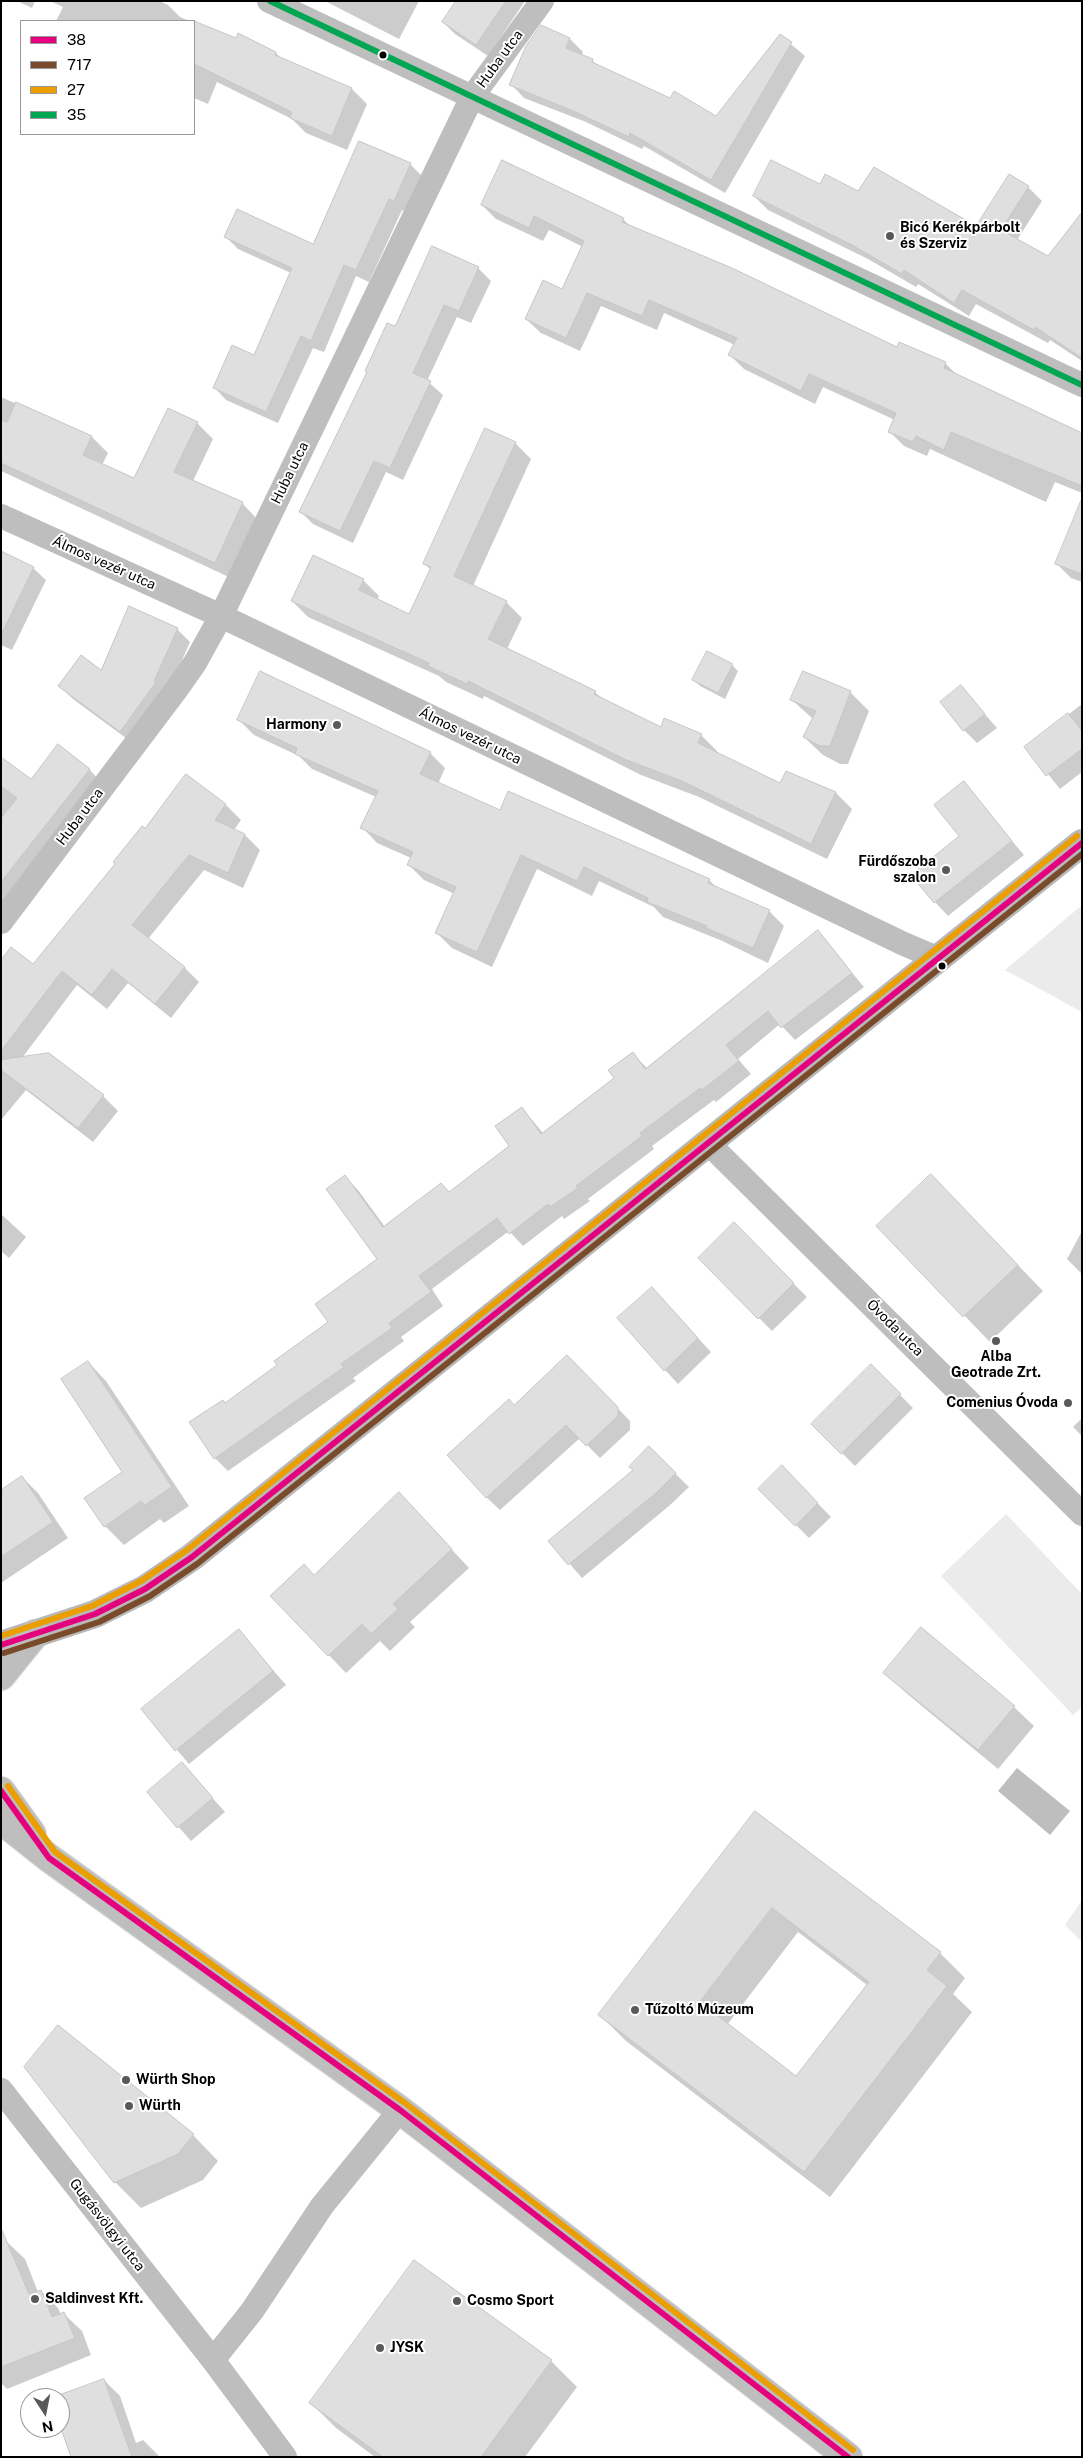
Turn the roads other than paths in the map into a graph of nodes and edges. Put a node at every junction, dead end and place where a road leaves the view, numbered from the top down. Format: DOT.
graph roads {
  1 [pos="269,1"];
  2 [pos="542,1"];
  3 [pos="472,97"];
  4 [pos="1082,385"];
  5 [pos="1,516"];
  6 [pos="221,616"];
  7 [pos="1082,843"];
  8 [pos="1,922"];
  9 [pos="937,958"];
  10 [pos="708,1143"];
  11 [pos="1082,1514"];
  12 [pos="35,1634"];
  13 [pos="1,1645"];
  14 [pos="1,1676"];
  15 [pos="1,1791"];
  16 [pos="1,1820"];
  17 [pos="48,1858"];
  18 [pos="1,2090"];
  19 [pos="400,2110"];
  20 [pos="213,2360"];
  21 [pos="285,2457"];
  22 [pos="848,2457"];
  1 -- 3 [label="street"];
  2 -- 3 [label="street, Huba utca"];
  3 -- 4 [label="street"];
  3 -- 6 [label="street, Huba utca"];
  5 -- 6 [label="street, Álmos vezér utca"];
  6 -- 8 [label="street, Huba utca"];
  6 -- 9 [label="street, Álmos vezér utca"];
  7 -- 9 [label="main road"];
  9 -- 10 [label="main road"];
  10 -- 11 [label="street, Óvoda utca"];
  10 -- 12 [label="main road"];
  12 -- 13 [label="main road"];
  12 -- 14 [label="main road"];
  15 -- 17 [label="main road"];
  16 -- 17 [label="main road"];
  17 -- 19 [label="main road"];
  18 -- 20 [label="street, Gugásvölgyi utca"];
  19 -- 20 [label="street"];
  19 -- 22 [label="main road"];
  20 -- 21 [label="street, Gugásvölgyi utca"];
}
